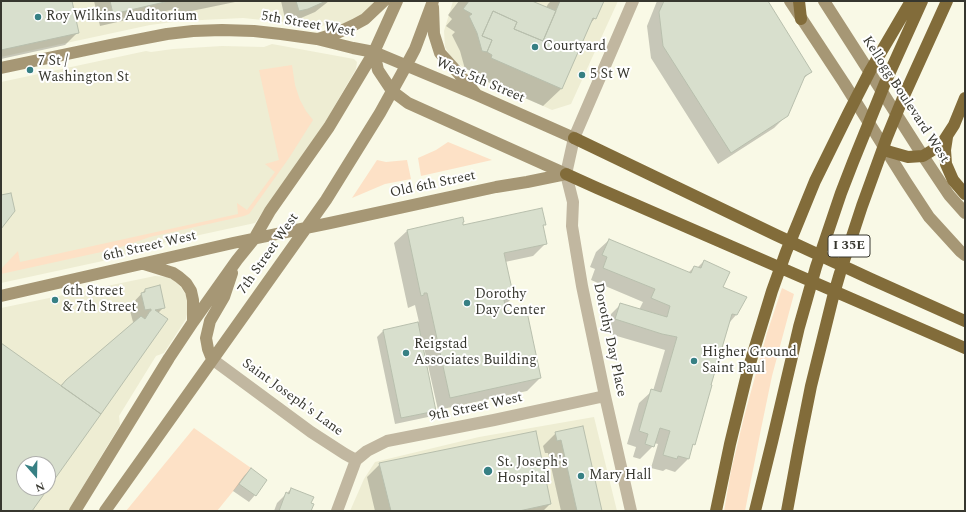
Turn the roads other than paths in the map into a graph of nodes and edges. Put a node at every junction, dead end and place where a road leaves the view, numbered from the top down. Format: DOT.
graph roads {
  1 [pos="384,1"];
  2 [pos="397,1"];
  3 [pos="433,1"];
  4 [pos="633,1"];
  5 [pos="790,1"];
  6 [pos="799,1"];
  7 [pos="824,1"];
  8 [pos="912,1"];
  9 [pos="922,1"];
  10 [pos="946,1"];
  11 [pos="801,20"];
  12 [pos="317,39"];
  13 [pos="374,52"];
  14 [pos="406,66"];
  15 [pos="1,68"];
  16 [pos="392,91"];
  17 [pos="477,95"];
  18 [pos="965,98"];
  19 [pos="947,137"];
  20 [pos="574,138"];
  21 [pos="887,151"];
  22 [pos="918,154"];
  23 [pos="566,174"];
  24 [pos="965,194"];
  25 [pos="965,213"];
  26 [pos="306,228"];
  27 [pos="254,239"];
  28 [pos="965,255"];
  29 [pos="237,260"];
  30 [pos="142,264"];
  31 [pos="1,296"];
  32 [pos="965,321"];
  33 [pos="193,322"];
  34 [pos="965,348"];
  35 [pos="212,359"];
  36 [pos="605,396"];
  37 [pos="772,442"];
  38 [pos="356,460"];
  39 [pos="788,508"];
  40 [pos="75,511"];
  41 [pos="104,511"];
  42 [pos="337,511"];
  43 [pos="631,511"];
  44 [pos="716,511"];
  45 [pos="755,511"];
  46 [pos="760,511"];
  1 -- 12 [label="main road"];
  2 -- 13 [label="main road, 7th Street West"];
  3 -- 14 [label="main road, 7th Street West"];
  3 -- 17 [label="main road"];
  4 -- 20 [label="street"];
  5 -- 11 [label="main road"];
  6 -- 11 [label="highway"];
  7 -- 22 [label="main road, Kellogg Boulevard West"];
  8 -- 44 [label="highway"];
  9 -- 37 [label="highway, I 35E"];
  10 -- 39 [label="highway, I 35E"];
  11 -- 21 [label="main road"];
  12 -- 13 [label="main road, 5th Street West"];
  12 -- 15 [label="main road, 5th Street West"];
  13 -- 14 [label="main road, West 5th Street"];
  13 -- 16 [label="main road"];
  13 -- 27 [label="main road, 7th Street West"];
  14 -- 16 [label="main road, 7th Street West"];
  14 -- 17 [label="main road, West 5th Street"];
  16 -- 23 [label="main road"];
  16 -- 26 [label="main road, 7th Street West"];
  17 -- 20 [label="main road, West 5th Street"];
  18 -- 19 [label="highway"];
  19 -- 22 [label="highway"];
  19 -- 24 [label="highway"];
  20 -- 23 [label="street"];
  20 -- 32 [label="highway"];
  21 -- 22 [label="highway"];
  21 -- 28 [label="main road"];
  22 -- 25 [label="main road, Kellogg Boulevard West"];
  23 -- 26 [label="main road, Old 6th Street"];
  23 -- 34 [label="highway"];
  23 -- 36 [label="street, Dorothy Day Place"];
  26 -- 27 [label="main road, 6th Street West"];
  26 -- 35 [label="main road, 7th Street West"];
  27 -- 29 [label="main road, 7th Street West"];
  27 -- 30 [label="main road, 6th Street West"];
  29 -- 33 [label="main road, 7th Street West"];
  29 -- 35 [label="main road"];
  30 -- 31 [label="main road, 6th Street West"];
  30 -- 33 [label="main road"];
  33 -- 40 [label="main road, 7th Street West"];
  35 -- 38 [label="street, Saint Joseph's Lane"];
  35 -- 41 [label="main road, 7th Street West"];
  36 -- 38 [label="street, 9th Street West"];
  36 -- 43 [label="street, Dorothy Day Place"];
  37 -- 45 [label="highway"];
  37 -- 46 [label="highway, I 35E"];
  38 -- 42 [label="street"];
}
